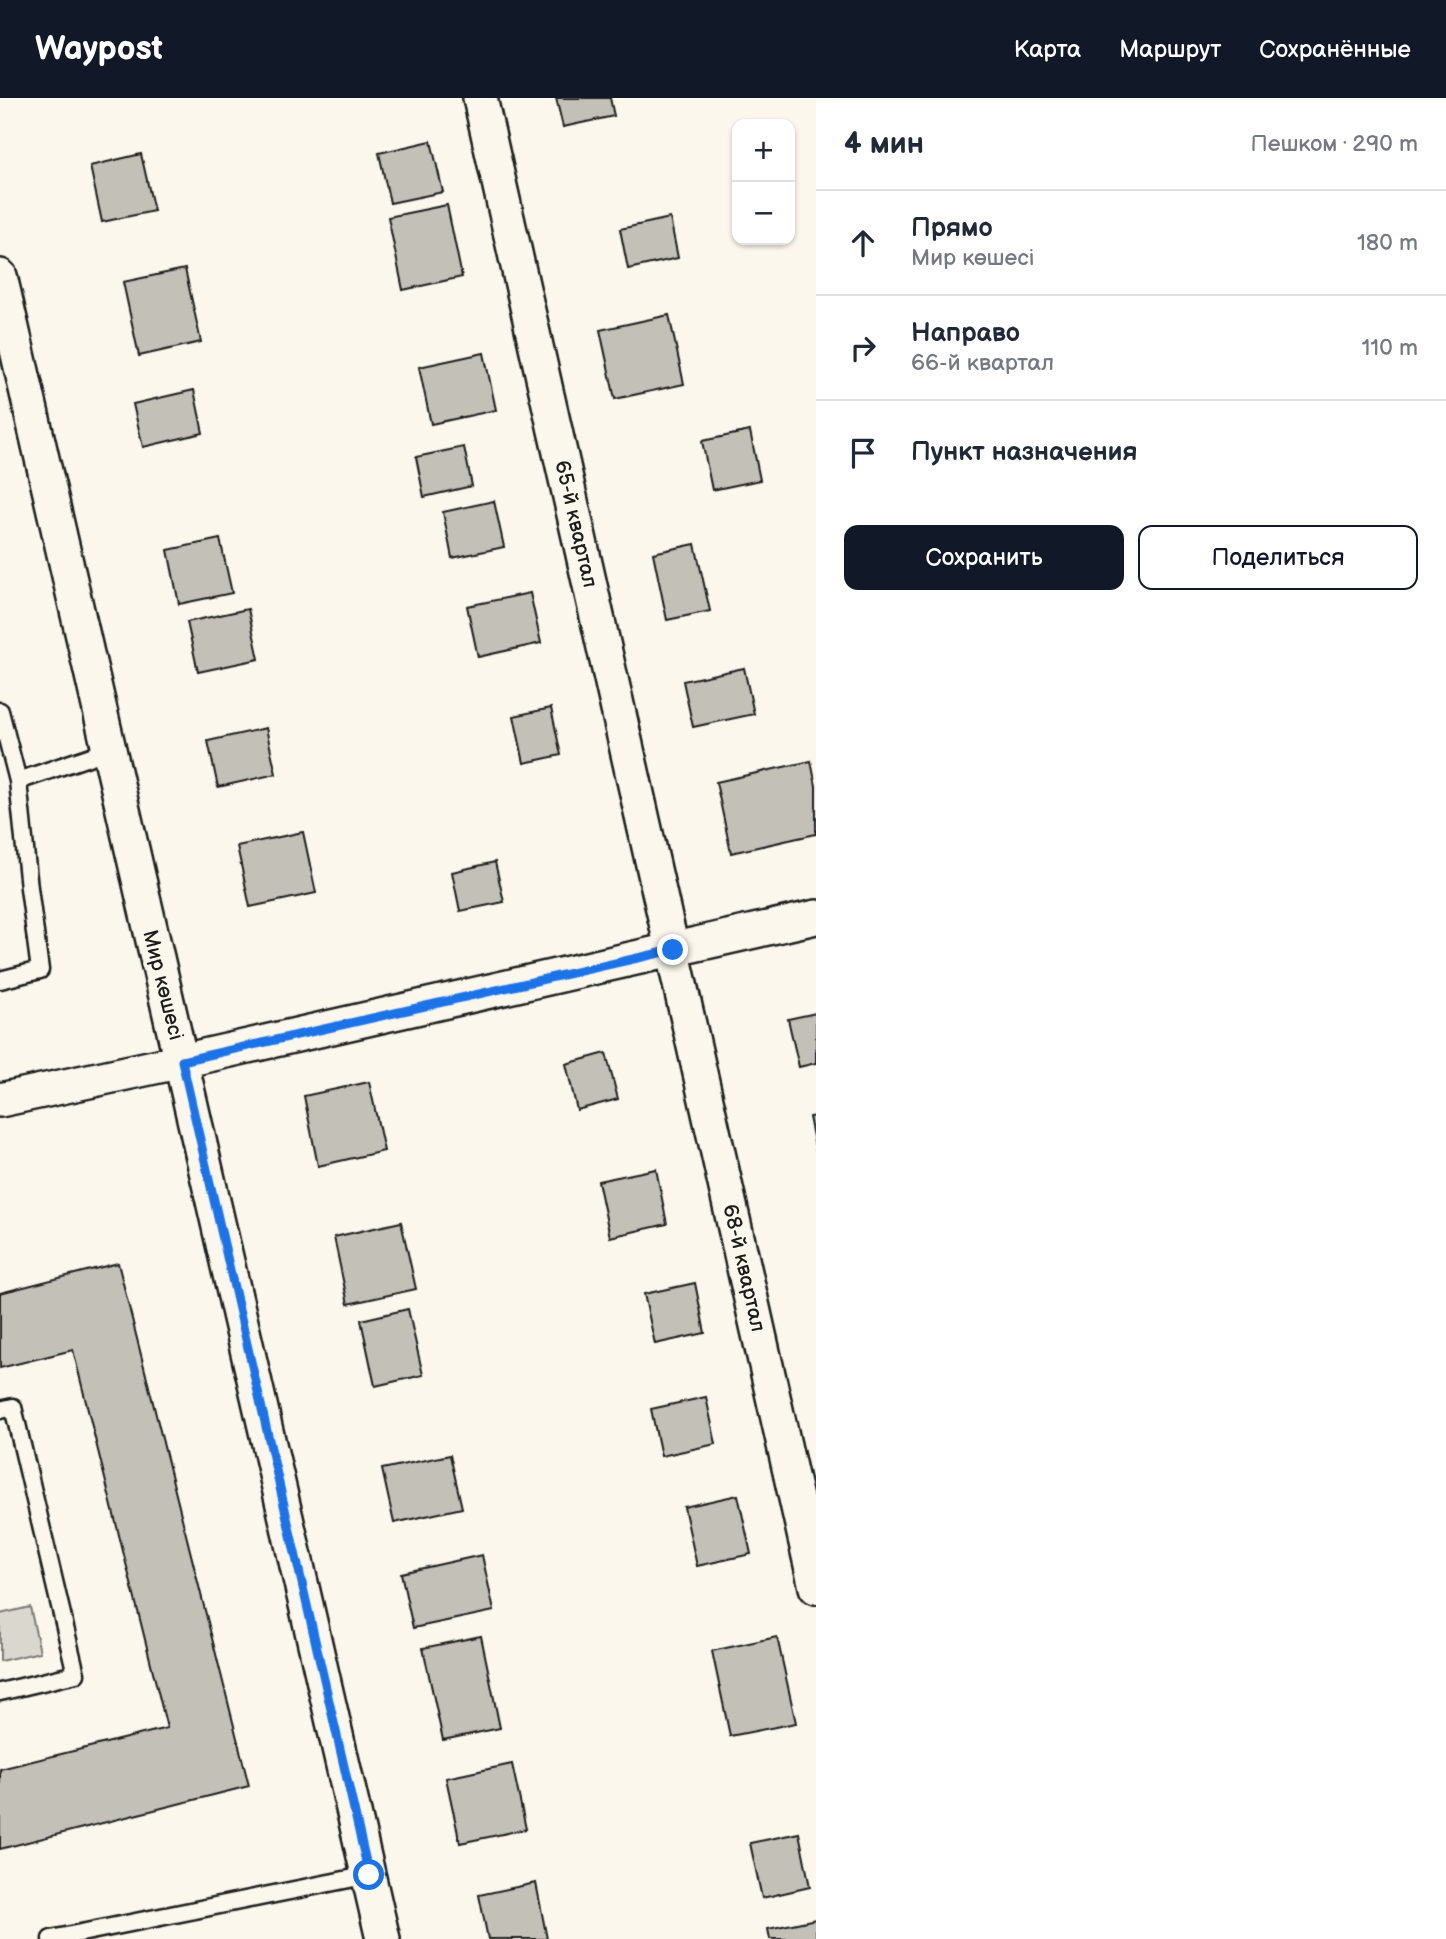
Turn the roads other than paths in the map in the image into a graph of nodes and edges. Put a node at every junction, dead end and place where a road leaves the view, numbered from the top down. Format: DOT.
graph roads {
  1 [pos="480,98"];
  2 [pos="0,276"];
  3 [pos="0,711"];
  4 [pos="107,751"];
  5 [pos="18,781"];
  6 [pos="816,917"];
  7 [pos="673,950"];
  8 [pos="0,981"];
  9 [pos="182,1061"];
  10 [pos="0,1100"];
  11 [pos="0,1410"];
  12 [pos="816,1587"];
  13 [pos="0,1692"];
  14 [pos="369,1875"];
  15 [pos="51,1939"];
  16 [pos="383,1939"];
  1 -- 7 [label="street, 65-й квартал"];
  2 -- 4 [label="street, Мир көшесі"];
  3 -- 5 [label="lane"];
  4 -- 5 [label="lane"];
  4 -- 9 [label="street, Мир көшесі"];
  5 -- 8 [label="lane"];
  6 -- 7 [label="street"];
  7 -- 9 [label="street"];
  7 -- 12 [label="street, 68-й квартал"];
  9 -- 10 [label="street"];
  9 -- 14 [label="street, Мир көшесі"];
  11 -- 13 [label="lane"];
  14 -- 15 [label="lane"];
  14 -- 16 [label="street, Мир көшесі"];
}
